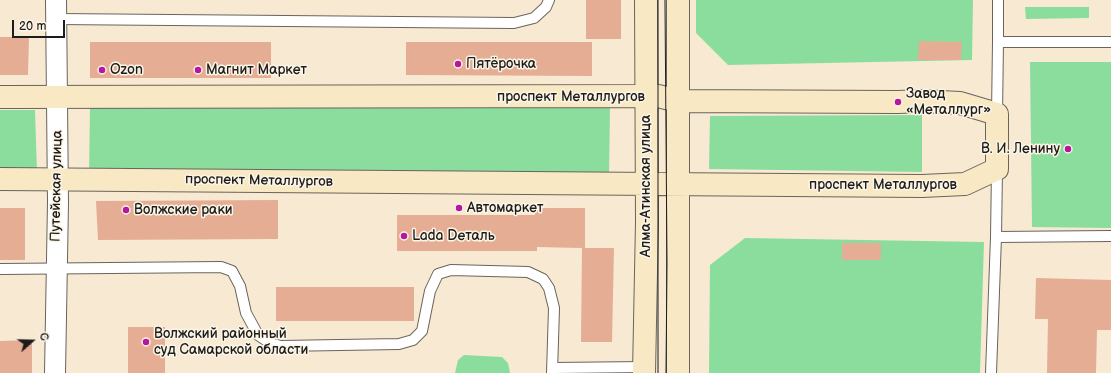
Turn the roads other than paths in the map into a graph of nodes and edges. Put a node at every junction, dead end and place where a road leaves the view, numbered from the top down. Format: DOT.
graph roads {
  1 [pos="549,0"];
  2 [pos="646,0"];
  3 [pos="678,0"];
  4 [pos="998,0"];
  5 [pos="56,9"];
  6 [pos="998,42"];
  7 [pos="1111,42"];
  8 [pos="0,97"];
  9 [pos="57,97"];
  10 [pos="645,97"];
  11 [pos="678,101"];
  12 [pos="997,114"];
  13 [pos="997,169"];
  14 [pos="0,179"];
  15 [pos="58,179"];
  16 [pos="646,184"];
  17 [pos="678,184"];
  18 [pos="1111,236"];
  19 [pos="996,237"];
  20 [pos="55,268"];
  21 [pos="0,269"];
  22 [pos="644,370"];
  23 [pos="552,371"];
  24 [pos="55,373"];
  25 [pos="678,373"];
  26 [pos="991,373"];
  1 -- 5 [label="lane"];
  2 -- 10 [label="street, Алма-Атинская улица"];
  3 -- 11 [label="street"];
  4 -- 6 [label="lane"];
  5 -- 9 [label="street, Путейская улица"];
  6 -- 7 [label="lane"];
  6 -- 12 [label="lane"];
  8 -- 9 [label="street, проспект Металлургов"];
  9 -- 10 [label="street, проспект Металлургов"];
  9 -- 15 [label="street, Путейская улица"];
  10 -- 11 [label="street, проспект Металлургов"];
  10 -- 16 [label="street, Алма-Атинская улица"];
  11 -- 12 [label="street, проспект Металлургов"];
  11 -- 17 [label="street"];
  12 -- 13 [label="street"];
  13 -- 17 [label="street, проспект Металлургов"];
  13 -- 19 [label="lane"];
  14 -- 15 [label="street, проспект Металлургов"];
  15 -- 16 [label="street, проспект Металлургов"];
  15 -- 20 [label="street, Путейская улица"];
  16 -- 17 [label="street, проспект Металлургов"];
  16 -- 22 [label="street, Алма-Атинская улица"];
  17 -- 25 [label="street"];
  18 -- 19 [label="lane"];
  19 -- 26 [label="lane"];
  20 -- 21 [label="lane"];
  20 -- 23 [label="lane"];
  20 -- 24 [label="street, Путейская улица"];
  22 -- 23 [label="lane"];
}
